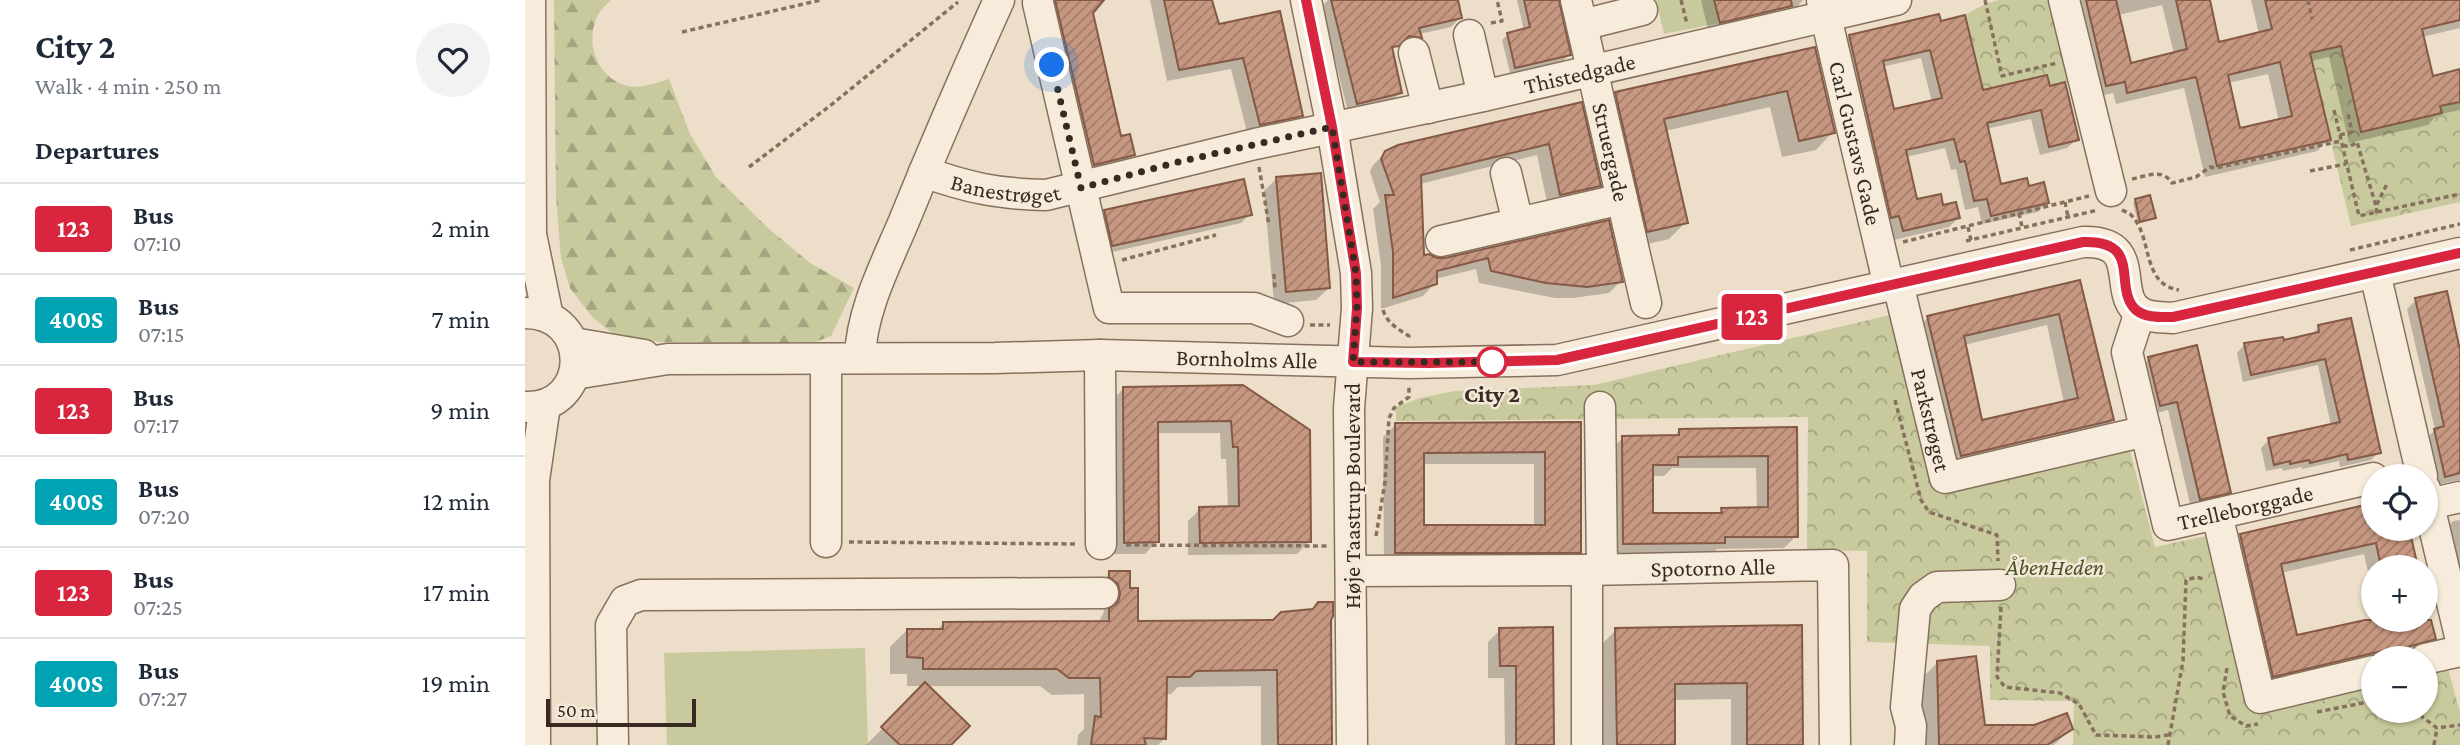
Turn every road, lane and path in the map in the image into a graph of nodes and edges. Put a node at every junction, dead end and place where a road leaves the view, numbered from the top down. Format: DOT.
graph roads {
  1 [pos="530,0"];
  2 [pos="821,0"];
  3 [pos="999,0"];
  4 [pos="1306,0"];
  5 [pos="1896,0"];
  6 [pos="1985,0"];
  7 [pos="2064,0"];
  8 [pos="2308,0"];
  9 [pos="958,2"];
  10 [pos="1038,3"];
  11 [pos="1824,8"];
  12 [pos="1642,10"];
  13 [pos="1579,12"];
  14 [pos="2312,19"];
  15 [pos="683,32"];
  16 [pos="1469,35"];
  17 [pos="1414,53"];
  18 [pos="2078,58"];
  19 [pos="1592,70"];
  20 [pos="1483,96"];
  21 [pos="1428,108"];
  22 [pos="2334,110"];
  23 [pos="2348,114"];
  24 [pos="1332,127"];
  25 [pos="2352,132"];
  26 [pos="2341,140"];
  27 [pos="2357,142"];
  28 [pos="1255,144"];
  29 [pos="2346,164"];
  30 [pos="749,167"];
  31 [pos="2310,171"];
  32 [pos="924,172"];
  33 [pos="1506,173"];
  34 [pos="2388,182"];
  35 [pos="1081,188"];
  36 [pos="2460,194"];
  37 [pos="2109,198"];
  38 [pos="1622,199"];
  39 [pos="2065,202"];
  40 [pos="2376,206"];
  41 [pos="2019,213"];
  42 [pos="2377,213"];
  43 [pos="2068,217"];
  44 [pos="1518,223"];
  45 [pos="2460,224"];
  46 [pos="1269,225"];
  47 [pos="1968,226"];
  48 [pos="2022,227"];
  49 [pos="531,232"];
  50 [pos="1216,235"];
  51 [pos="1971,240"];
  52 [pos="1441,241"];
  53 [pos="1958,242"];
  54 [pos="1880,248"];
  55 [pos="2340,253"];
  56 [pos="2460,253"];
  57 [pos="525,266"];
  58 [pos="1099,266"];
  59 [pos="2375,273"];
  60 [pos="1894,285"];
  61 [pos="2180,291"];
  62 [pos="1646,303"];
  63 [pos="2140,312"];
  64 [pos="537,315"];
  65 [pos="1288,321"];
  66 [pos="1356,325"];
  67 [pos="573,343"];
  68 [pos="1409,349"];
  69 [pos="1100,355"];
  70 [pos="860,358"];
  71 [pos="669,359"];
  72 [pos="826,359"];
  73 [pos="1304,361"];
  74 [pos="1353,362"];
  75 [pos="575,374"];
  76 [pos="535,406"];
  77 [pos="1600,407"];
  78 [pos="2146,431"];
  79 [pos="525,432"];
  80 [pos="2419,464"];
  81 [pos="534,480"];
  82 [pos="2361,481"];
  83 [pos="2438,489"];
  84 [pos="2460,496"];
  85 [pos="2217,514"];
  86 [pos="2438,541"];
  87 [pos="826,542"];
  88 [pos="1101,544"];
  89 [pos="1595,569"];
  90 [pos="1362,571"];
  91 [pos="2000,585"];
  92 [pos="1103,593"];
  93 [pos="2460,636"];
  94 [pos="2460,651"];
  95 [pos="2438,656"];
  96 [pos="2361,674"];
  97 [pos="2430,723"];
  98 [pos="2460,725"];
  99 [pos="2437,728"];
  100 [pos="535,745"];
  101 [pos="613,745"];
  102 [pos="1352,745"];
  103 [pos="1587,745"];
  104 [pos="1835,745"];
  105 [pos="1910,745"];
  106 [pos="2434,745"];
  1 -- 49 [label="street"];
  2 -- 15 [label="path"];
  3 -- 32 [label="street, Banestrøget"];
  4 -- 24 [label="street, Høje Taastrup Boulevard"];
  5 -- 11 [label="street, Thistedgade"];
  6 -- 18 [label="path"];
  7 -- 18 [label="street"];
  8 -- 14 [label="path"];
  9 -- 30 [label="path"];
  10 -- 35 [label="street"];
  11 -- 19 [label="street, Thistedgade"];
  11 -- 54 [label="street, Carl Gustavs Gade"];
  12 -- 13 [label="street"];
  13 -- 19 [label="street, Struergade"];
  16 -- 20 [label="street"];
  17 -- 21 [label="street"];
  18 -- 37 [label="street"];
  19 -- 20 [label="street, Thistedgade"];
  19 -- 38 [label="street, Struergade"];
  20 -- 21 [label="street, Thistedgade"];
  21 -- 24 [label="street, Thistedgade"];
  22 -- 26 [label="path"];
  23 -- 25 [label="path"];
  24 -- 28 [label="street, Banestrøget"];
  24 -- 66 [label="street, Høje Taastrup Boulevard"];
  25 -- 26 [label="path"];
  25 -- 27 [label="path"];
  26 -- 27 [label="path"];
  26 -- 29 [label="path"];
  26 -- 37 [label="path"];
  27 -- 40 [label="path"];
  28 -- 35 [label="street, Banestrøget"];
  28 -- 46 [label="path"];
  29 -- 31 [label="path"];
  29 -- 42 [label="path"];
  32 -- 35 [label="street, Banestrøget"];
  32 -- 70 [label="street, Banestrøget"];
  33 -- 44 [label="street"];
  34 -- 40 [label="path"];
  35 -- 58 [label="street"];
  36 -- 42 [label="path"];
  37 -- 39 [label="path"];
  37 -- 43 [label="path"];
  37 -- 61 [label="path"];
  38 -- 44 [label="street"];
  38 -- 62 [label="street, Struergade"];
  39 -- 41 [label="path"];
  39 -- 43 [label="path"];
  40 -- 42 [label="path"];
  41 -- 47 [label="path"];
  41 -- 48 [label="path"];
  43 -- 48 [label="path"];
  44 -- 52 [label="street"];
  45 -- 55 [label="path"];
  47 -- 51 [label="path"];
  47 -- 54 [label="path"];
  48 -- 51 [label="path"];
  49 -- 57 [label="street"];
  49 -- 64 [label="street"];
  50 -- 58 [label="path"];
  51 -- 53 [label="path"];
  54 -- 60 [label="street, Carl Gustavs Gade"];
  56 -- 59 [label="street"];
  58 -- 65 [label="street"];
  59 -- 63 [label="street"];
  59 -- 80 [label="street"];
  60 -- 63 [label="street, Bornholms Alle"];
  60 -- 68 [label="street, Bornholms Alle"];
  60 -- 78 [label="street, Parkstrøget"];
  63 -- 78 [label="street, Trelleborggade"];
  64 -- 67 [label="street"];
  66 -- 73 [label="path"];
  66 -- 74 [label="street, Høje Taastrup Boulevard"];
  67 -- 71 [label="street, Bornholms Alle"];
  67 -- 75 [label="street"];
  68 -- 74 [label="street, Bornholms Alle"];
  68 -- 90 [label="path"];
  69 -- 70 [label="street, Bornholms Alle"];
  69 -- 73 [label="street, Bornholms Alle"];
  69 -- 88 [label="street"];
  70 -- 72 [label="street, Bornholms Alle"];
  71 -- 72 [label="street, Bornholms Alle"];
  71 -- 75 [label="street, Bornholms Alle"];
  72 -- 87 [label="street"];
  73 -- 74 [label="street, Bornholms Alle"];
  74 -- 90 [label="street, Høje Taastrup Boulevard"];
  75 -- 76 [label="street"];
  76 -- 81 [label="street"];
  77 -- 89 [label="street"];
  78 -- 85 [label="street, Trelleborggade"];
  79 -- 81 [label="street"];
  81 -- 100 [label="street"];
  82 -- 85 [label="street, Trelleborggade"];
  83 -- 84 [label="street"];
  85 -- 96 [label="street"];
  86 -- 93 [label="street"];
  89 -- 90 [label="street"];
  89 -- 103 [label="street"];
  89 -- 104 [label="street, Spotorno Alle"];
  90 -- 102 [label="street, Høje Taastrup Boulevard"];
  91 -- 105 [label="street"];
  92 -- 101 [label="street"];
  94 -- 95 [label="street"];
  97 -- 99 [label="path"];
  98 -- 99 [label="path"];
  99 -- 106 [label="path"];
}
